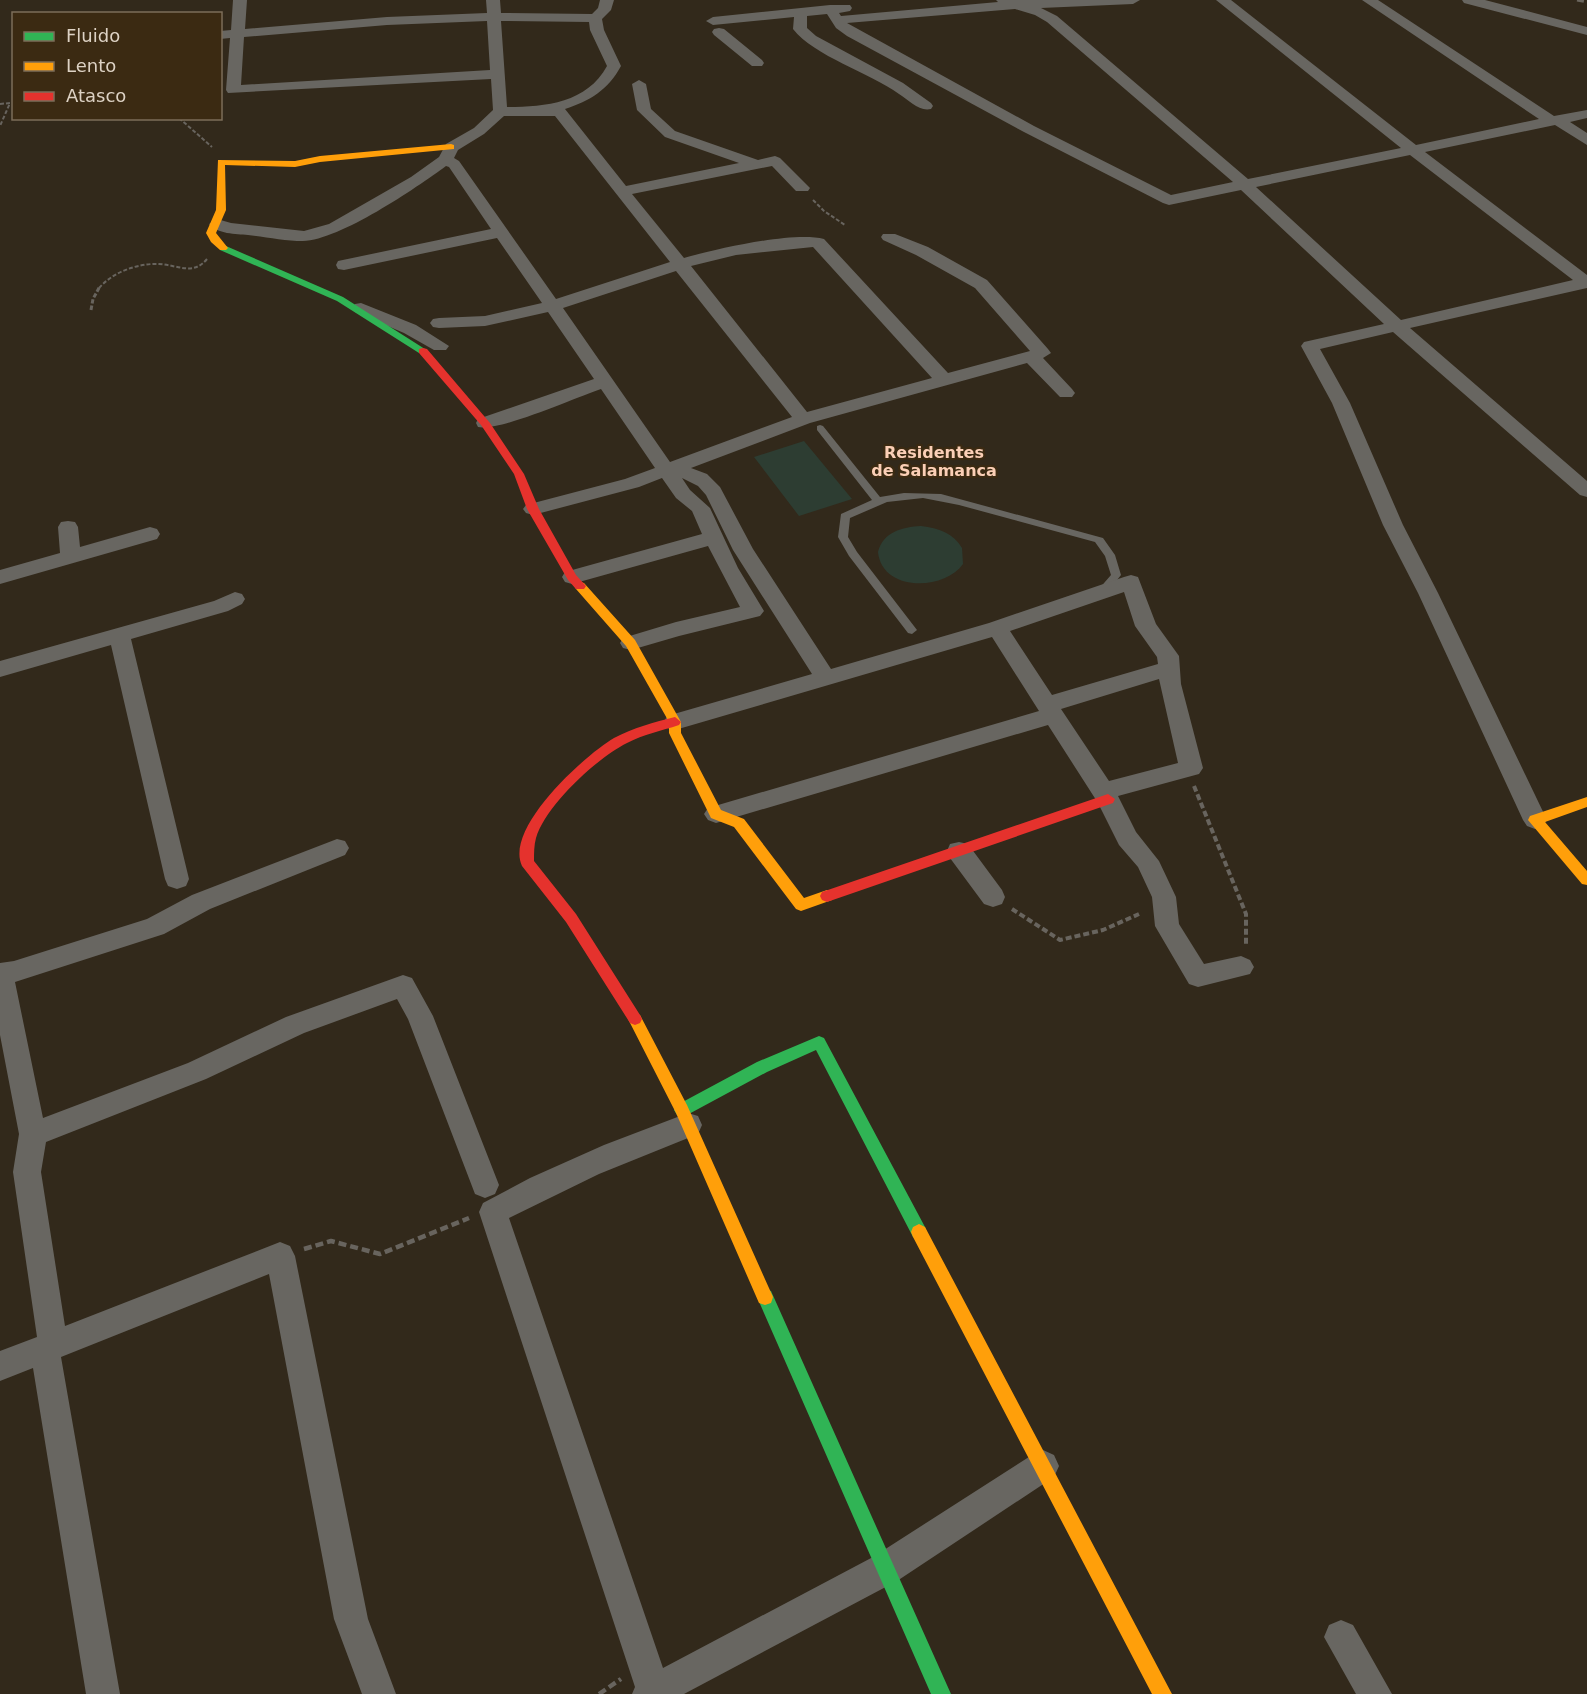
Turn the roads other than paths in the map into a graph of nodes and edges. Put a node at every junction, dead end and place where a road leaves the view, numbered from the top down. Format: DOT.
graph roads {
  1 [pos="240,0"];
  2 [pos="493,0"];
  3 [pos="607,0"];
  4 [pos="967,0"];
  5 [pos="1133,0"];
  6 [pos="1223,0"];
  7 [pos="1369,0"];
  8 [pos="1468,0"];
  9 [pos="1009,2"];
  10 [pos="800,12"];
  11 [pos="834,15"];
  12 [pos="495,18"];
  13 [pos="595,18"];
  14 [pos="713,21"];
  15 [pos="800,29"];
  16 [pos="1587,31"];
  17 [pos="238,34"];
  18 [pos="222,35"];
  19 [pos="757,63"];
  20 [pos="499,74"];
  21 [pos="639,84"];
  22 [pos="926,106"];
  23 [pos="500,111"];
  24 [pos="543,111"];
  25 [pos="1587,114"];
  26 [pos="1554,121"];
  27 [pos="1587,141"];
  28 [pos="1413,150"];
  29 [pos="449,153"];
  30 [pos="757,165"];
  31 [pos="1244,184"];
  32 [pos="802,189"];
  33 [pos="623,191"];
  34 [pos="217,224"];
  35 [pos="501,232"];
  36 [pos="889,237"];
  37 [pos="681,263"];
  38 [pos="344,265"];
  39 [pos="1587,283"];
  40 [pos="340,299"];
  41 [pos="550,305"];
  42 [pos="439,323"];
  43 [pos="1397,326"];
  44 [pos="440,346"];
  45 [pos="1031,356"];
  46 [pos="943,379"];
  47 [pos="606,381"];
  48 [pos="1066,393"];
  49 [pos="485,423"];
  50 [pos="811,423"];
  51 [pos="665,468"];
  52 [pos="1587,491"];
  53 [pos="877,500"];
  54 [pos="532,509"];
  55 [pos="68,527"];
  56 [pos="150,534"];
  57 [pos="712,538"];
  58 [pos="70,556"];
  59 [pos="0,576"];
  60 [pos="572,577"];
  61 [pos="1102,592"];
  62 [pos="235,599"];
  63 [pos="997,628"];
  64 [pos="912,630"];
  65 [pos="120,636"];
  66 [pos="631,643"];
  67 [pos="1170,668"];
  68 [pos="0,669"];
  69 [pos="826,679"];
  70 [pos="1050,710"];
  71 [pos="675,722"];
  72 [pos="1105,796"];
  73 [pos="1587,802"];
  74 [pos="716,814"];
  75 [pos="1535,820"];
  76 [pos="337,848"];
  77 [pos="959,850"];
  78 [pos="1581,865"];
  79 [pos="177,879"];
  80 [pos="1587,880"];
  81 [pos="993,897"];
  82 [pos="1241,967"];
  83 [pos="1,974"];
  84 [pos="685,1117"];
  85 [pos="33,1134"];
  86 [pos="489,1198"];
  87 [pos="49,1348"];
  88 [pos="0,1366"];
  89 [pos="1043,1466"];
  90 [pos="885,1569"];
  91 [pos="1341,1637"];
  92 [pos="652,1693"];
  93 [pos="103,1694"];
  94 [pos="379,1694"];
  95 [pos="941,1694"];
  96 [pos="1162,1694"];
  97 [pos="1375,1694"];
  1 -- 17 [label="street"];
  2 -- 12 [label="street"];
  3 -- 13 [label="street"];
  4 -- 11 [label="street"];
  5 -- 9 [label="street"];
  6 -- 28 [label="street"];
  7 -- 26 [label="street"];
  8 -- 16 [label="street"];
  9 -- 11 [label="street"];
  9 -- 31 [label="street"];
  10 -- 11 [label="street"];
  10 -- 14 [label="street"];
  10 -- 15 [label="street"];
  11 -- 31 [label="street"];
  12 -- 13 [label="street"];
  12 -- 17 [label="street"];
  12 -- 20 [label="street"];
  13 -- 24 [label="street"];
  15 -- 19 [label="street"];
  15 -- 22 [label="street"];
  17 -- 18 [label="street"];
  17 -- 20 [label="street"];
  20 -- 23 [label="street"];
  21 -- 30 [label="street"];
  23 -- 24 [label="street"];
  23 -- 29 [label="street"];
  24 -- 33 [label="street"];
  25 -- 26 [label="street"];
  26 -- 27 [label="street"];
  26 -- 28 [label="street"];
  28 -- 31 [label="street"];
  28 -- 39 [label="street"];
  29 -- 34 [label="street"];
  29 -- 34 [label="street"];
  29 -- 35 [label="street"];
  30 -- 32 [label="street"];
  30 -- 33 [label="street"];
  31 -- 43 [label="street"];
  33 -- 37 [label="street"];
  34 -- 40 [label="street"];
  35 -- 38 [label="street"];
  35 -- 41 [label="street"];
  36 -- 45 [label="street"];
  37 -- 41 [label="street"];
  37 -- 46 [label="street"];
  37 -- 50 [label="street"];
  39 -- 43 [label="street"];
  40 -- 44 [label="street"];
  40 -- 49 [label="street"];
  41 -- 42 [label="street"];
  41 -- 47 [label="street"];
  43 -- 52 [label="street"];
  43 -- 75 [label="street"];
  45 -- 46 [label="street"];
  45 -- 48 [label="street"];
  46 -- 50 [label="street"];
  47 -- 49 [label="street"];
  47 -- 51 [label="street"];
  49 -- 54 [label="street"];
  50 -- 51 [label="street"];
  50 -- 53 [label="lane"];
  51 -- 54 [label="street"];
  51 -- 57 [label="street"];
  51 -- 69 [label="street"];
  53 -- 61 [label="lane"];
  53 -- 64 [label="lane"];
  54 -- 60 [label="street"];
  55 -- 58 [label="street"];
  56 -- 58 [label="street"];
  57 -- 60 [label="street"];
  57 -- 66 [label="street"];
  58 -- 59 [label="street"];
  60 -- 66 [label="street"];
  61 -- 63 [label="street"];
  61 -- 67 [label="street"];
  62 -- 65 [label="street"];
  63 -- 69 [label="street"];
  63 -- 70 [label="street"];
  65 -- 68 [label="street"];
  65 -- 79 [label="street"];
  66 -- 71 [label="street"];
  67 -- 70 [label="street"];
  67 -- 72 [label="street"];
  69 -- 71 [label="street"];
  70 -- 72 [label="street"];
  70 -- 74 [label="street"];
  71 -- 74 [label="street"];
  71 -- 84 [label="street"];
  72 -- 77 [label="street"];
  72 -- 82 [label="street"];
  73 -- 75 [label="street"];
  74 -- 77 [label="street"];
  75 -- 78 [label="street"];
  76 -- 83 [label="street"];
  77 -- 81 [label="street"];
  78 -- 80 [label="street"];
  83 -- 85 [label="street"];
  84 -- 86 [label="street"];
  84 -- 89 [label="street"];
  84 -- 90 [label="street"];
  85 -- 86 [label="street"];
  85 -- 87 [label="street"];
  86 -- 92 [label="street"];
  87 -- 88 [label="street"];
  87 -- 93 [label="street"];
  87 -- 94 [label="street"];
  89 -- 90 [label="street"];
  89 -- 96 [label="street"];
  90 -- 92 [label="street"];
  90 -- 95 [label="street"];
  91 -- 97 [label="street"];
}
